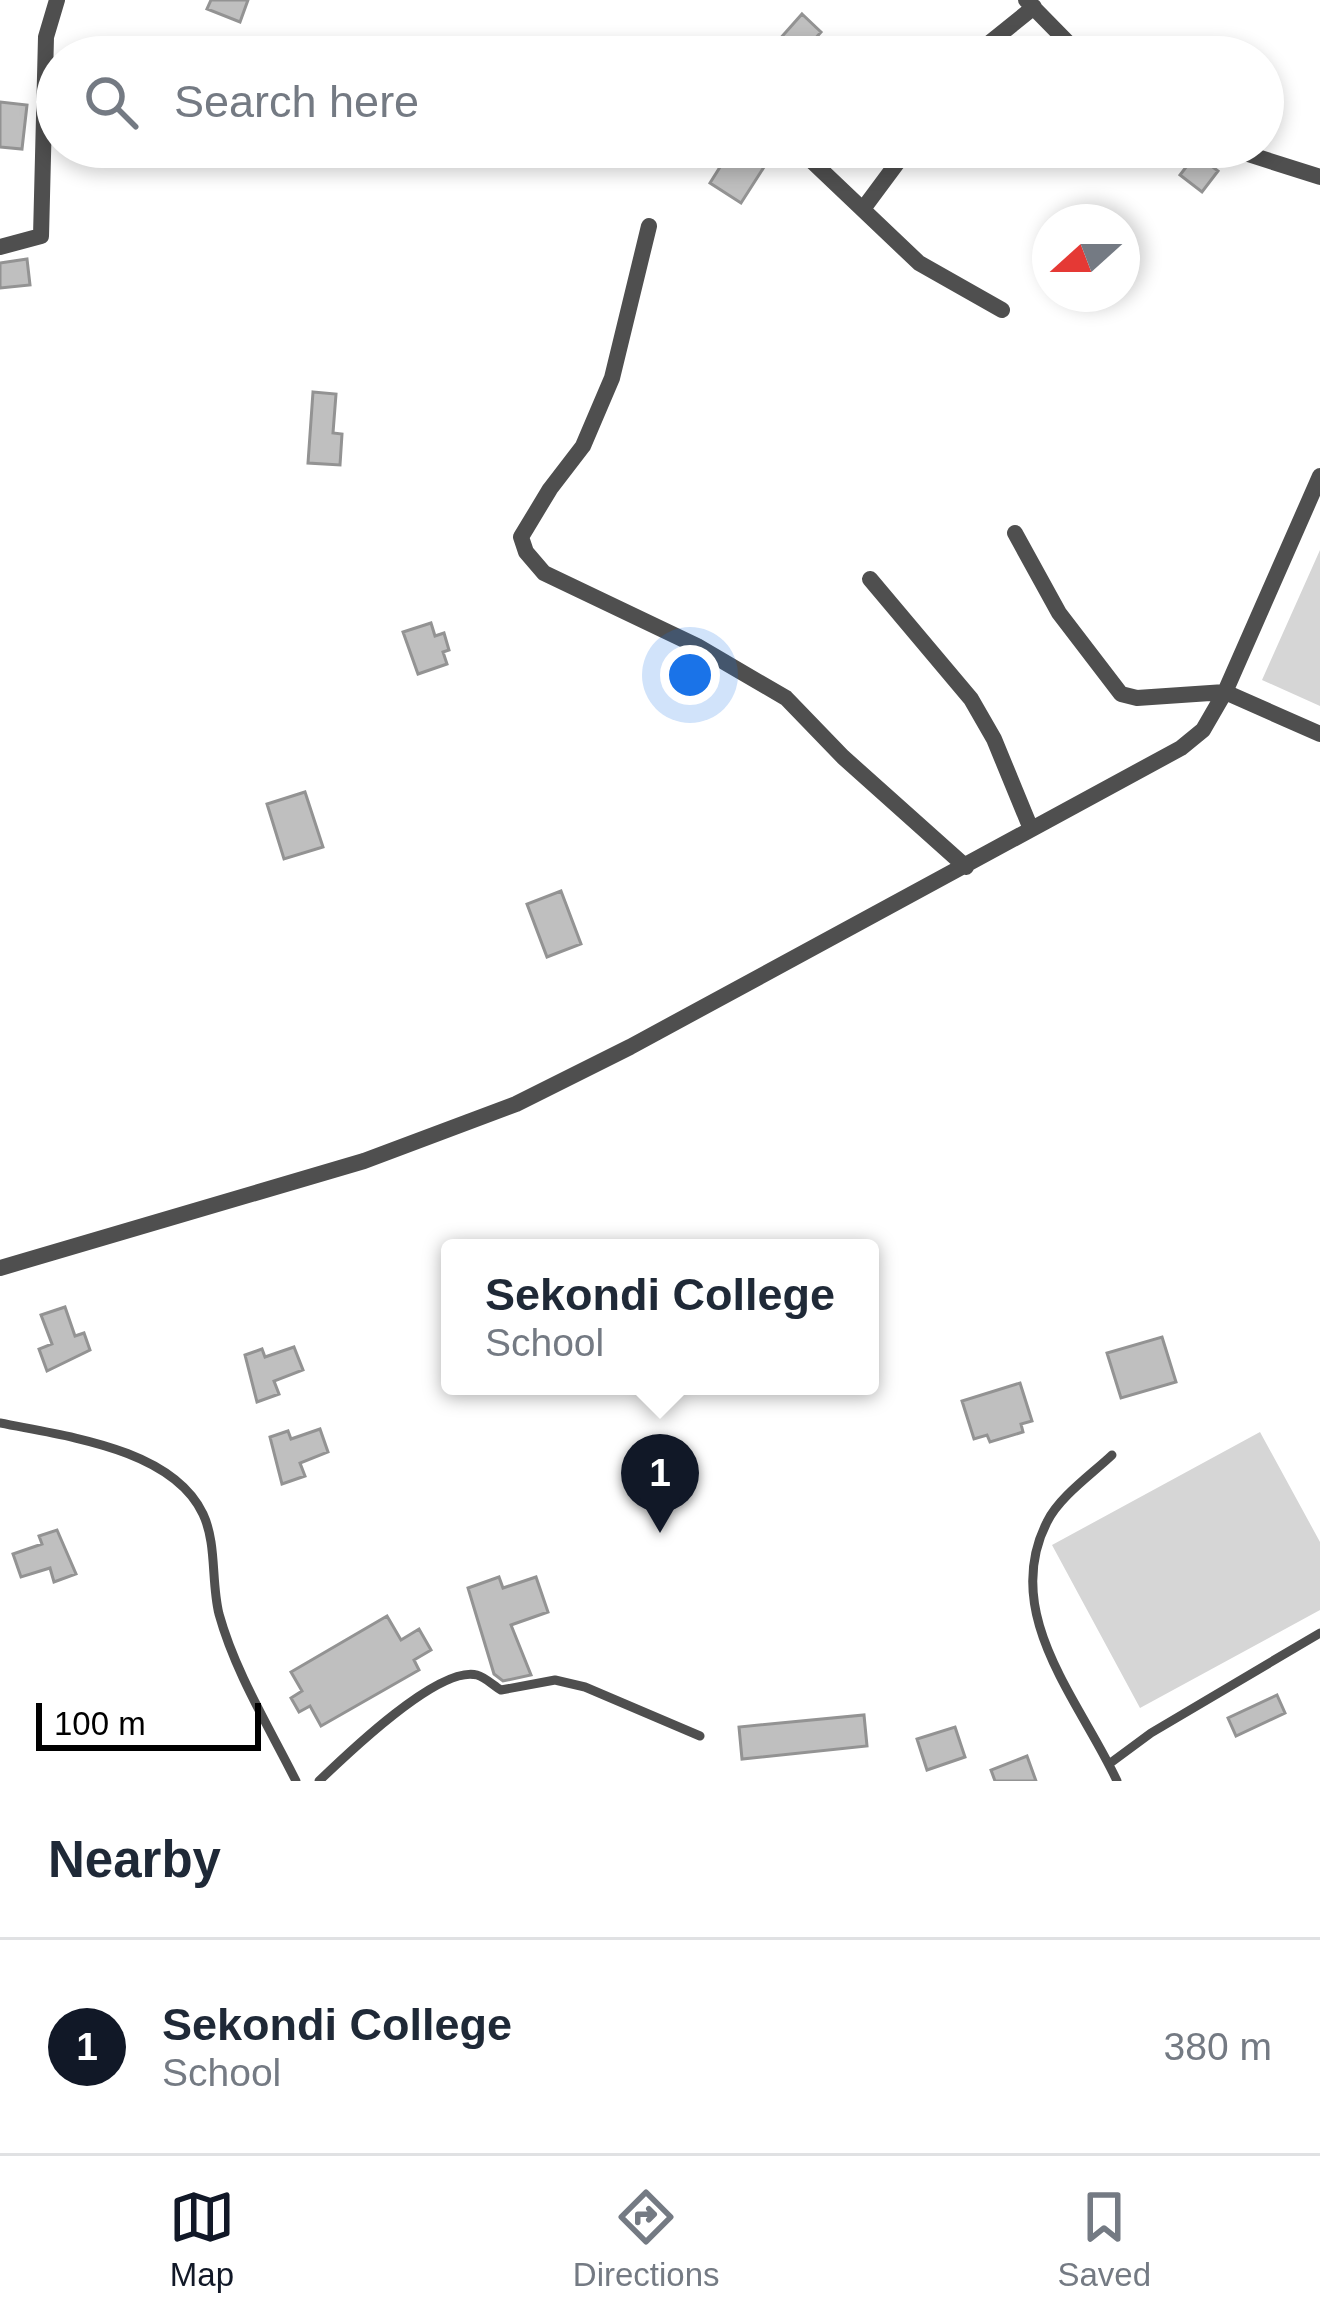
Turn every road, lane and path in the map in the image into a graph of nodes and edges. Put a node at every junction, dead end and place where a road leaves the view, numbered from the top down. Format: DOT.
graph roads {
  1 [pos="57,0"];
  2 [pos="1030,3"];
  3 [pos="47,36"];
  4 [pos="995,36"];
  5 [pos="1062,36"];
  6 [pos="1284,166"];
  7 [pos="45,168"];
  8 [pos="819,168"];
  9 [pos="893,168"];
  10 [pos="1320,177"];
  11 [pos="863,209"];
  12 [pos="649,226"];
  13 [pos="0,247"];
  14 [pos="1002,310"];
  15 [pos="1320,476"];
  16 [pos="1016,533"];
  17 [pos="870,579"];
  18 [pos="1225,692"];
  19 [pos="1320,734"];
  20 [pos="1031,829"];
  21 [pos="966,867"];
  22 [pos="0,1268"];
  23 [pos="0,1423"];
  24 [pos="1112,1455"];
  25 [pos="1320,1633"];
  26 [pos="700,1736"];
  27 [pos="1109,1764"];
  28 [pos="296,1781"];
  29 [pos="319,1781"];
  30 [pos="1117,1781"];
  1 -- 3 [label="street"];
  2 -- 4 [label="street"];
  2 -- 5 [label="street"];
  6 -- 10 [label="street"];
  7 -- 13 [label="street"];
  8 -- 11 [label="street"];
  9 -- 11 [label="street"];
  11 -- 14 [label="street"];
  12 -- 21 [label="street"];
  15 -- 18 [label="street"];
  16 -- 18 [label="street"];
  17 -- 20 [label="street"];
  18 -- 19 [label="street"];
  18 -- 20 [label="street"];
  20 -- 21 [label="street"];
  21 -- 22 [label="street"];
  23 -- 28 [label="lane"];
  24 -- 27 [label="lane"];
  25 -- 27 [label="lane"];
  26 -- 29 [label="lane"];
  27 -- 30 [label="lane"];
}
